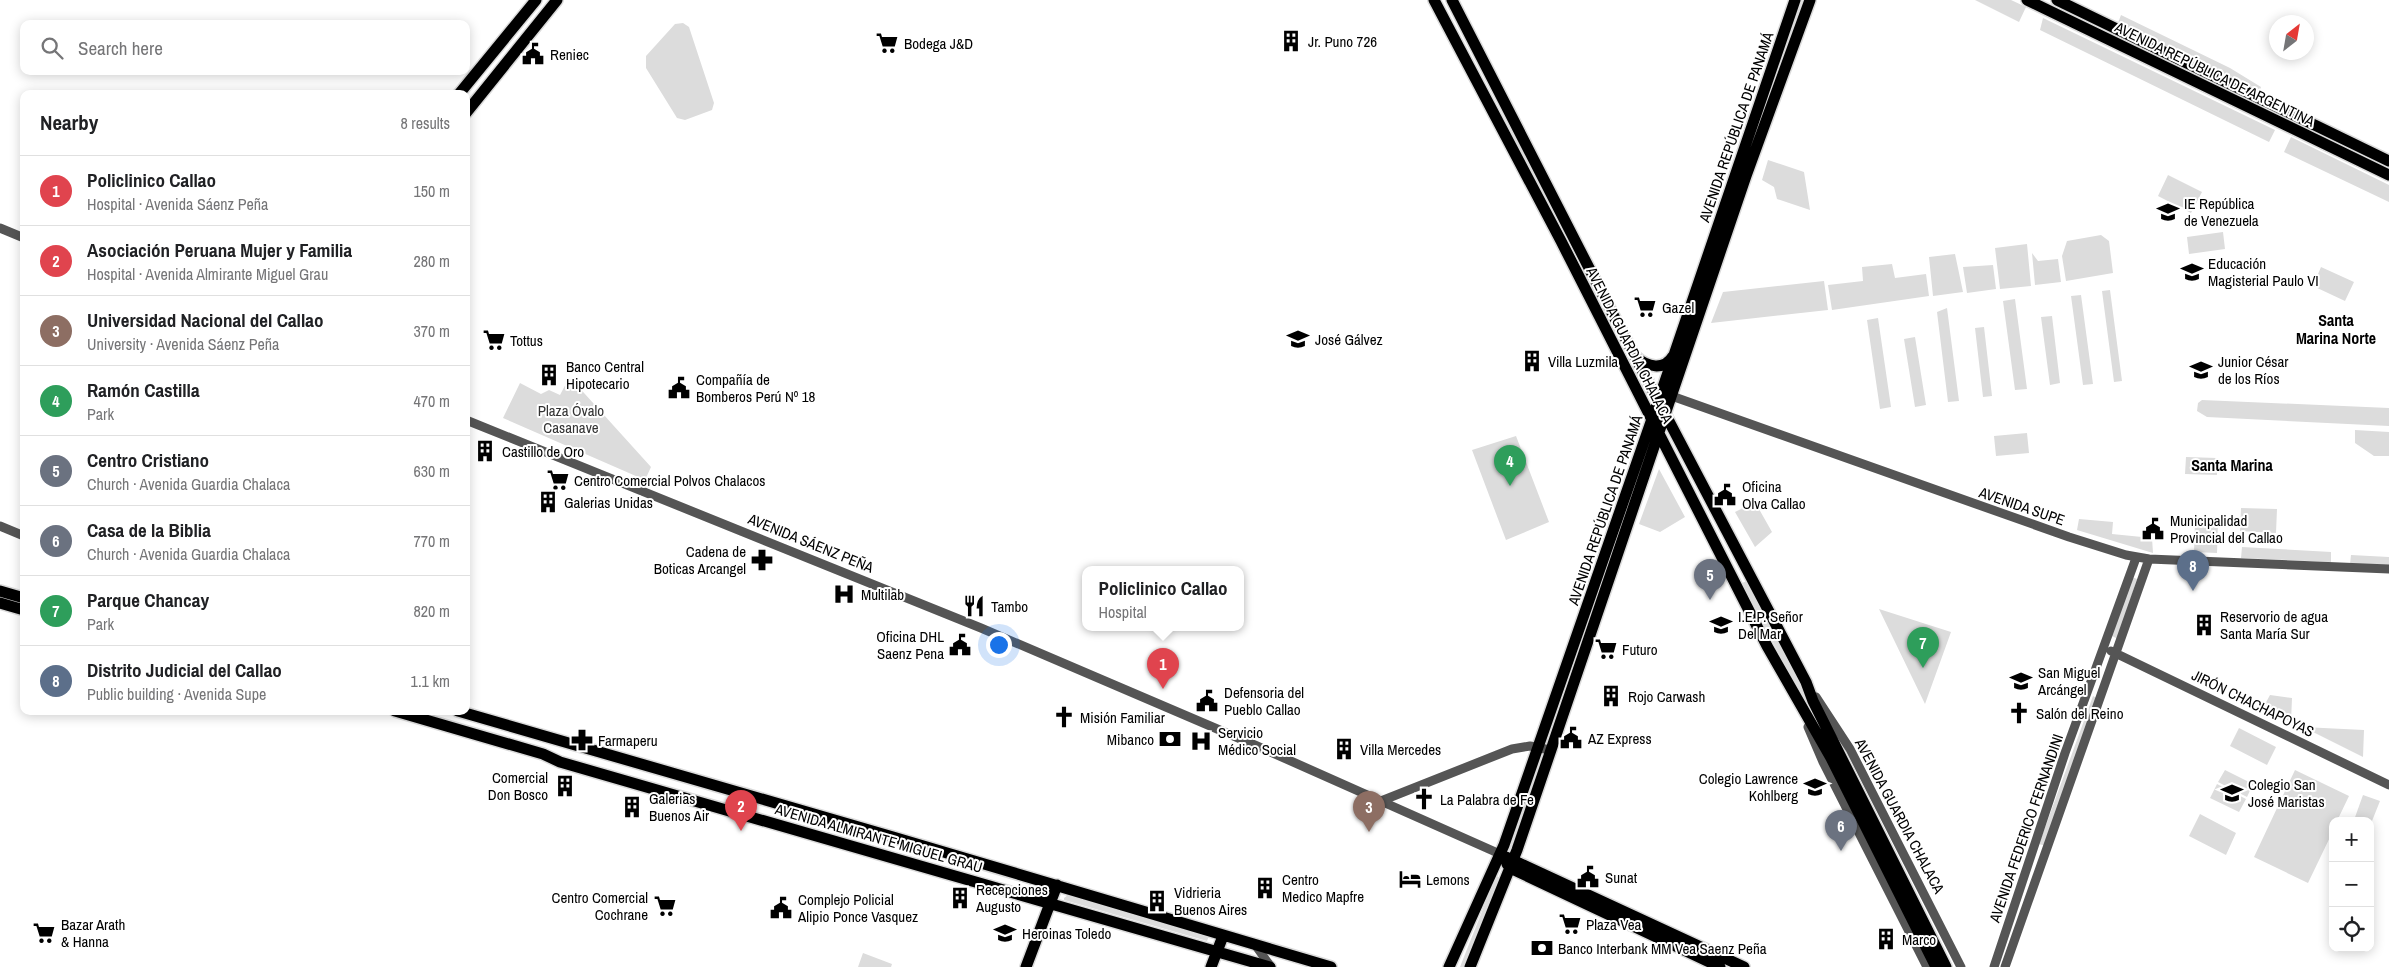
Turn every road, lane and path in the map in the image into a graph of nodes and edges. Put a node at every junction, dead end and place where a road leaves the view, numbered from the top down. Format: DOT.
graph roads {
  1 [pos="536,0"];
  2 [pos="558,0"];
  3 [pos="1434,0"];
  4 [pos="1795,0"];
  5 [pos="1810,0"];
  6 [pos="2027,0"];
  7 [pos="2057,0"];
  8 [pos="1455,5"];
  9 [pos="1444,18"];
  10 [pos="485,61"];
  11 [pos="499,72"];
  12 [pos="462,90"];
  13 [pos="470,109"];
  14 [pos="1521,132"];
  15 [pos="1506,139"];
  16 [pos="2389,161"];
  17 [pos="2389,175"];
  18 [pos="0,228"];
  19 [pos="20,236"];
  20 [pos="1609,307"];
  21 [pos="1597,312"];
  22 [pos="1674,355"];
  23 [pos="1636,357"];
  24 [pos="1664,397"];
  25 [pos="1666,414"];
  26 [pos="1652,420"];
  27 [pos="470,422"];
  28 [pos="1659,434"];
  29 [pos="0,526"];
  30 [pos="20,534"];
  31 [pos="2136,558"];
  32 [pos="2149,560"];
  33 [pos="2389,568"];
  34 [pos="1749,572"];
  35 [pos="1734,580"];
  36 [pos="0,591"];
  37 [pos="20,597"];
  38 [pos="0,603"];
  39 [pos="20,609"];
  40 [pos="2103,648"];
  41 [pos="2116,653"];
  42 [pos="2130,659"];
  43 [pos="2110,669"];
  44 [pos="1806,682"];
  45 [pos="1799,704"];
  46 [pos="408,715"];
  47 [pos="470,715"];
  48 [pos="1538,746"];
  49 [pos="1550,750"];
  50 [pos="709,785"];
  51 [pos="2389,785"];
  52 [pos="1381,801"];
  53 [pos="701,802"];
  54 [pos="1861,808"];
  55 [pos="1500,854"];
  56 [pos="1511,864"];
  57 [pos="1057,885"];
  58 [pos="1051,902"];
  59 [pos="1223,936"];
  60 [pos="1256,946"];
  61 [pos="1217,951"];
  62 [pos="1325,966"];
  63 [pos="1026,967"];
  64 [pos="1211,967"];
  65 [pos="1270,967"];
  66 [pos="1448,967"];
  67 [pos="1470,967"];
  68 [pos="1720,967"];
  69 [pos="1744,967"];
  70 [pos="1927,967"];
  71 [pos="1936,967"];
  72 [pos="1946,967"];
  73 [pos="1961,967"];
  74 [pos="1994,967"];
  75 [pos="2004,967"];
  1 -- 10 [label="main road"];
  2 -- 11 [label="main road"];
  3 -- 9 [label="main road, AVENIDA GUARDIA CHALACA"];
  4 -- 22 [label="main road, AVENIDA REPÚBLICA DE PANAMÁ"];
  5 -- 24 [label="main road, AVENIDA REPÚBLICA DE PANAMÁ"];
  6 -- 17 [label="main road, AVENIDA REPÚBLICA DE ARGENTINA"];
  7 -- 16 [label="main road, AVENIDA REPÚBLICA DE ARGENTINA"];
  8 -- 9 [label="main road"];
  8 -- 14 [label="main road, AVENIDA GUARDIA CHALACA"];
  9 -- 15 [label="main road, AVENIDA GUARDIA CHALACA"];
  10 -- 11 [label="main road"];
  10 -- 12 [label="main road"];
  11 -- 13 [label="main road"];
  14 -- 15 [label="main road"];
  14 -- 20 [label="main road, AVENIDA GUARDIA CHALACA"];
  15 -- 21 [label="main road, AVENIDA GUARDIA CHALACA"];
  18 -- 19 [label="street"];
  20 -- 21 [label="main road"];
  20 -- 23 [label="main road, AVENIDA GUARDIA CHALACA"];
  21 -- 26 [label="main road, AVENIDA GUARDIA CHALACA"];
  22 -- 23 [label="main road"];
  22 -- 24 [label="main road, AVENIDA REPÚBLICA DE PANAMÁ"];
  23 -- 24 [label="main road, AVENIDA GUARDIA CHALACA"];
  24 -- 25 [label="main road, AVENIDA REPÚBLICA DE PANAMÁ"];
  24 -- 26 [label="main road, AVENIDA REPÚBLICA DE PANAMÁ"];
  24 -- 31 [label="street, AVENIDA SUPE"];
  25 -- 28 [label="main road, AVENIDA REPÚBLICA DE PANAMÁ"];
  25 -- 34 [label="main road, AVENIDA GUARDIA CHALACA"];
  26 -- 28 [label="main road, AVENIDA GUARDIA CHALACA"];
  26 -- 48 [label="main road, AVENIDA REPÚBLICA DE PANAMÁ"];
  27 -- 52 [label="street, AVENIDA SÁENZ PEÑA"];
  28 -- 35 [label="main road, AVENIDA GUARDIA CHALACA"];
  28 -- 49 [label="main road, AVENIDA REPÚBLICA DE PANAMÁ"];
  29 -- 30 [label="street"];
  31 -- 32 [label="street, AVENIDA SUPE"];
  31 -- 40 [label="street, AVENIDA FEDERICO FERNANDINI"];
  32 -- 33 [label="street, AVENIDA SUPE"];
  32 -- 41 [label="street, AVENIDA FEDERICO FERNANDINI"];
  34 -- 35 [label="main road"];
  34 -- 44 [label="main road, AVENIDA GUARDIA CHALACA"];
  35 -- 45 [label="main road, AVENIDA GUARDIA CHALACA"];
  36 -- 37 [label="main road"];
  38 -- 39 [label="main road"];
  40 -- 41 [label="street, JIRÓN CHACHAPOYAS"];
  40 -- 74 [label="street, AVENIDA FEDERICO FERNANDINI"];
  41 -- 42 [label="street, JIRÓN CHACHAPOYAS"];
  41 -- 43 [label="street, AVENIDA FEDERICO FERNANDINI"];
  42 -- 43 [label="street"];
  42 -- 51 [label="street, JIRÓN CHACHAPOYAS"];
  43 -- 75 [label="street, AVENIDA FEDERICO FERNANDINI"];
  44 -- 54 [label="main road, AVENIDA GUARDIA CHALACA"];
  44 -- 73 [label="street, AVENIDA GUARDIA CHALACA"];
  45 -- 54 [label="main road, AVENIDA GUARDIA CHALACA"];
  45 -- 70 [label="street, AVENIDA GUARDIA CHALACA"];
  46 -- 53 [label="main road, AVENIDA ALMIRANTE MIGUEL GRAU"];
  47 -- 50 [label="main road, AVENIDA ALMIRANTE MIGUEL GRAU"];
  48 -- 49 [label="street"];
  48 -- 52 [label="street"];
  48 -- 55 [label="main road, AVENIDA REPÚBLICA DE PANAMÁ"];
  49 -- 56 [label="main road, AVENIDA REPÚBLICA DE PANAMÁ"];
  50 -- 53 [label="main road"];
  50 -- 57 [label="main road, AVENIDA ALMIRANTE MIGUEL GRAU"];
  52 -- 55 [label="street, AVENIDA SÁENZ PEÑA"];
  53 -- 58 [label="main road, AVENIDA ALMIRANTE MIGUEL GRAU"];
  54 -- 71 [label="main road, AVENIDA GUARDIA CHALACA"];
  54 -- 72 [label="main road, AVENIDA GUARDIA CHALACA"];
  55 -- 56 [label="main road"];
  55 -- 66 [label="main road, AVENIDA REPÚBLICA DE PANAMÁ"];
  56 -- 67 [label="main road, AVENIDA REPÚBLICA DE PANAMÁ"];
  56 -- 68 [label="main road"];
  56 -- 69 [label="main road"];
  57 -- 58 [label="main road"];
  57 -- 59 [label="main road, AVENIDA ALMIRANTE MIGUEL GRAU"];
  58 -- 61 [label="main road, AVENIDA ALMIRANTE MIGUEL GRAU"];
  58 -- 63 [label="main road"];
  59 -- 60 [label="main road, AVENIDA ALMIRANTE MIGUEL GRAU"];
  59 -- 61 [label="main road"];
  60 -- 62 [label="main road, AVENIDA ALMIRANTE MIGUEL GRAU"];
  60 -- 65 [label="street"];
  61 -- 64 [label="main road"];
  61 -- 65 [label="main road, AVENIDA ALMIRANTE MIGUEL GRAU"];
}
